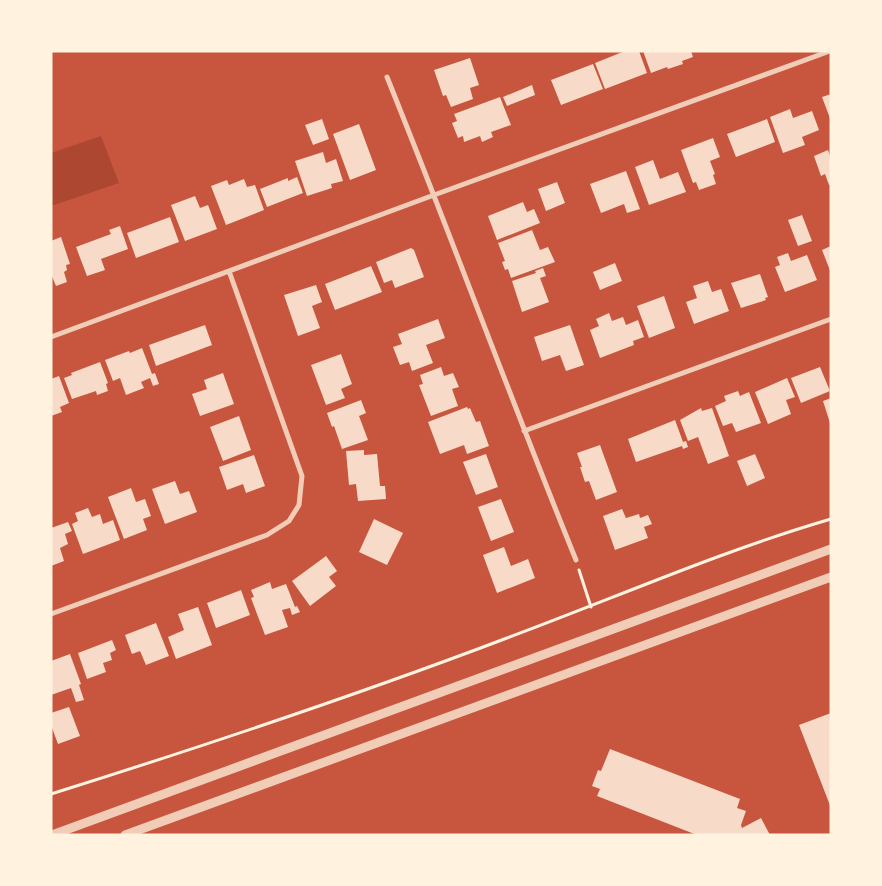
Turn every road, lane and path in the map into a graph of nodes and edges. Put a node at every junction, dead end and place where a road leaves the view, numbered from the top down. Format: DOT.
graph roads {
  1 [pos="830,51"];
  2 [pos="387,77"];
  3 [pos="434,195"];
  4 [pos="230,271"];
  5 [pos="831,319"];
  6 [pos="51,337"];
  7 [pos="524,431"];
  8 [pos="831,519"];
  9 [pos="831,549"];
  10 [pos="576,560"];
  11 [pos="831,578"];
  12 [pos="591,607"];
  13 [pos="51,614"];
  14 [pos="51,794"];
  15 [pos="52,835"];
  16 [pos="125,835"];
  1 -- 3 [label="street"];
  2 -- 3 [label="street"];
  3 -- 4 [label="street"];
  3 -- 7 [label="street"];
  4 -- 6 [label="street"];
  4 -- 13 [label="street"];
  5 -- 7 [label="street"];
  7 -- 10 [label="street"];
  8 -- 12 [label="path"];
  9 -- 15 [label="street"];
  10 -- 12 [label="path"];
  11 -- 16 [label="street"];
  12 -- 14 [label="path"];
}
